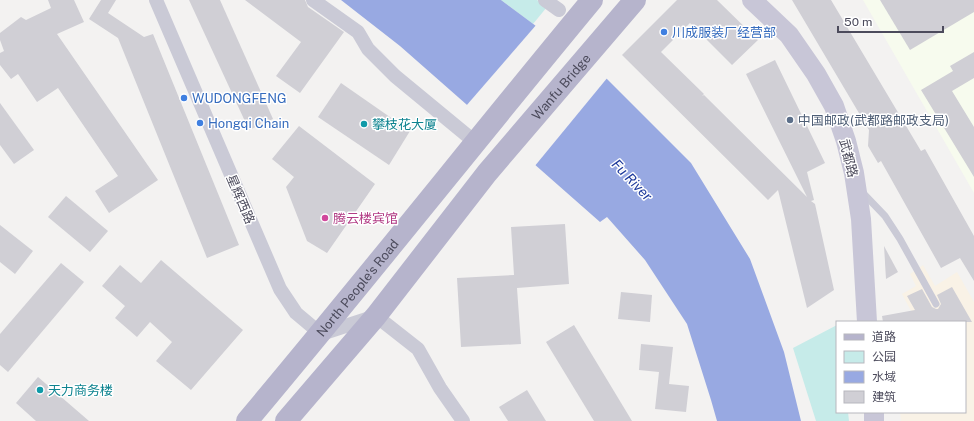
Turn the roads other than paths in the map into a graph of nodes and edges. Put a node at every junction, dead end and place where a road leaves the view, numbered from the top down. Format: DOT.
graph roads {
  1 [pos="156,0"];
  2 [pos="313,0"];
  3 [pos="545,0"];
  4 [pos="592,0"];
  5 [pos="635,0"];
  6 [pos="752,0"];
  7 [pos="559,10"];
  8 [pos="478,138"];
  9 [pos="856,186"];
  10 [pos="936,304"];
  11 [pos="376,316"];
  12 [pos="867,321"];
  13 [pos="321,334"];
  14 [pos="247,421"];
  15 [pos="286,421"];
  16 [pos="463,421"];
  1 -- 13 [label="street, 星辉西路"];
  2 -- 8 [label="street"];
  3 -- 7 [label="street"];
  4 -- 8 [label="main road"];
  5 -- 11 [label="main road, Wanfu Bridge"];
  6 -- 9 [label="street, 武都路"];
  8 -- 13 [label="main road, North People's Road"];
  9 -- 10 [label="lane"];
  9 -- 12 [label="street, 武都路"];
  11 -- 13 [label="street"];
  11 -- 15 [label="main road"];
  11 -- 16 [label="street"];
  13 -- 14 [label="main road, North People's Road"];
}
